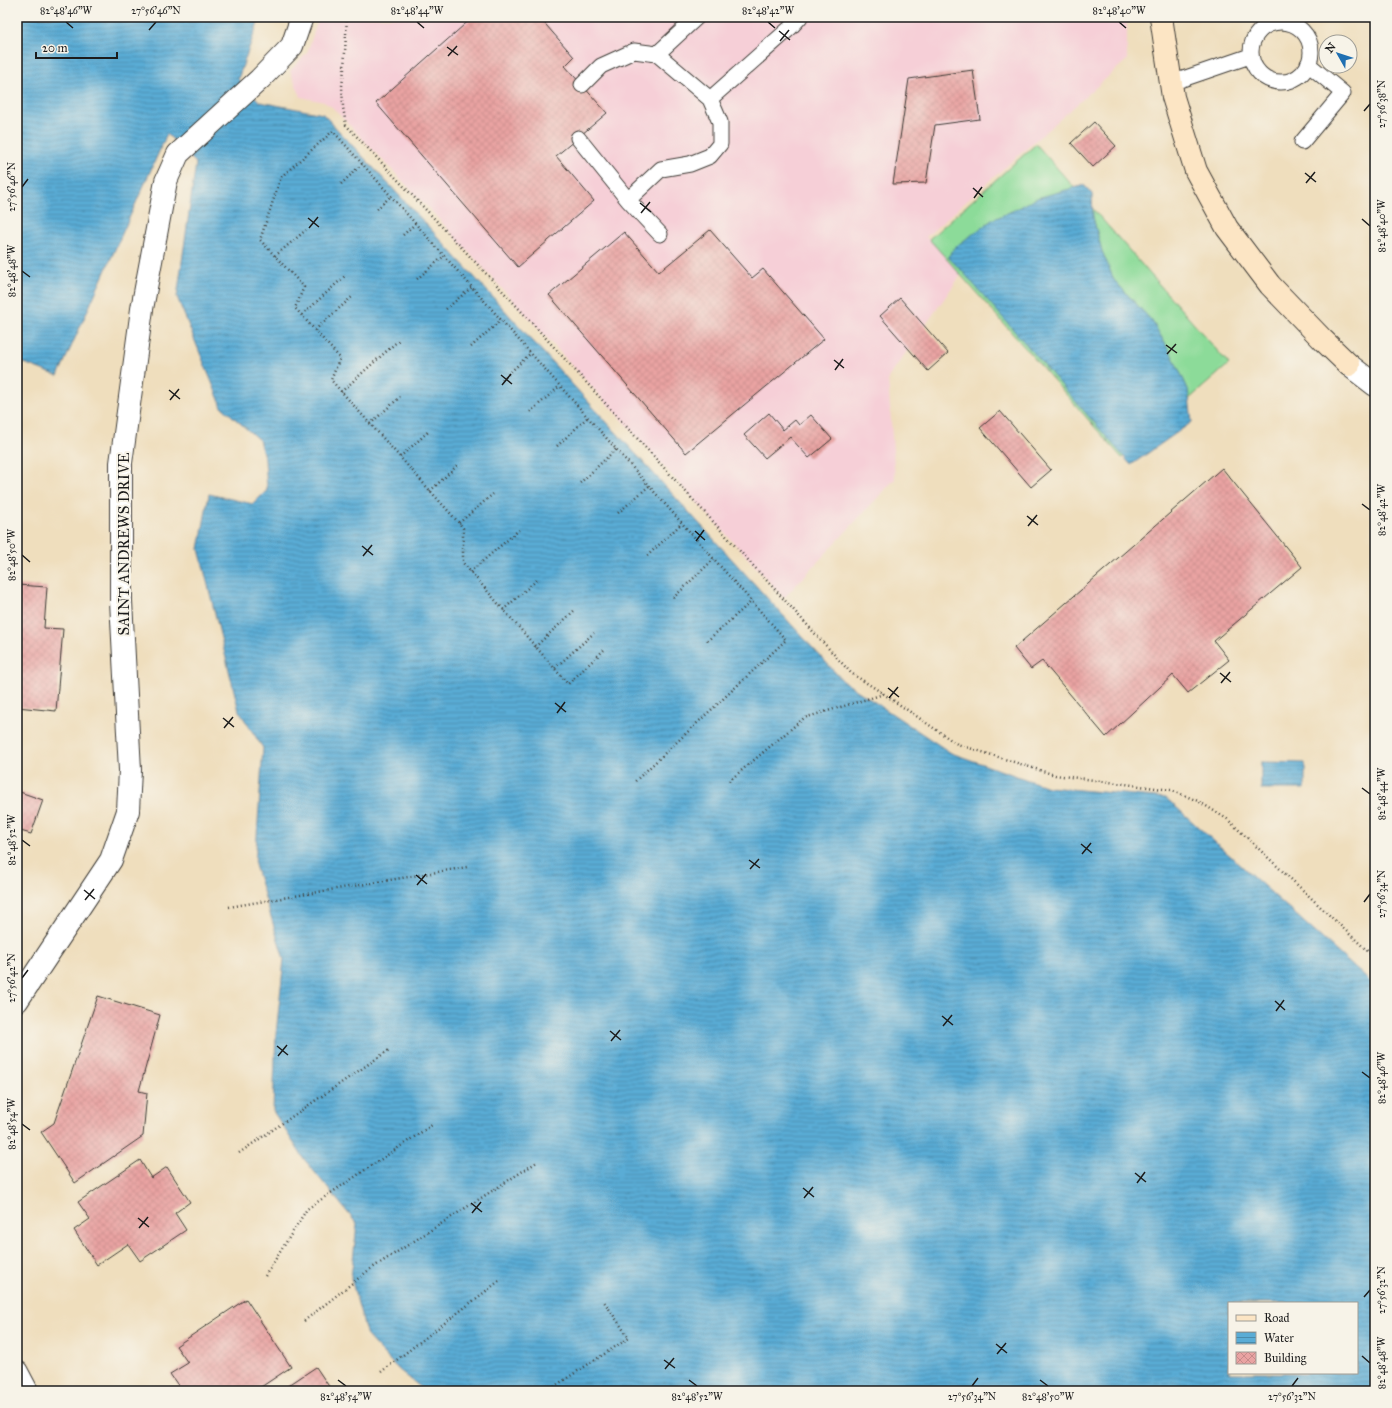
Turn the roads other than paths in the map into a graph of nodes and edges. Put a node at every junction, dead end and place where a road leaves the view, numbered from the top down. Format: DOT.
graph roads {
  1 [pos="302,17"];
  2 [pos="697,17"];
  3 [pos="800,17"];
  4 [pos="1161,17"];
  5 [pos="657,54"];
  6 [pos="1250,56"];
  7 [pos="1308,64"];
  8 [pos="1171,83"];
  9 [pos="582,85"];
  10 [pos="710,99"];
  11 [pos="578,138"];
  12 [pos="1302,142"];
  13 [pos="628,200"];
  14 [pos="660,234"];
  15 [pos="1375,385"];
  16 [pos="17,1001"];
  17 [pos="17,1372"];
  18 [pos="27,1391"];
  1 -- 16 [label="street, SAINT ANDREWS DRIVE"];
  2 -- 5 [label="lane"];
  3 -- 10 [label="lane"];
  4 -- 8 [label="street"];
  5 -- 9 [label="lane"];
  5 -- 10 [label="lane"];
  6 -- 7 [label="lane"];
  6 -- 7 [label="lane"];
  6 -- 8 [label="lane"];
  7 -- 12 [label="lane"];
  8 -- 15 [label="street"];
  10 -- 13 [label="lane"];
  11 -- 13 [label="lane"];
  13 -- 14 [label="lane"];
  17 -- 18 [label="street"];
}
